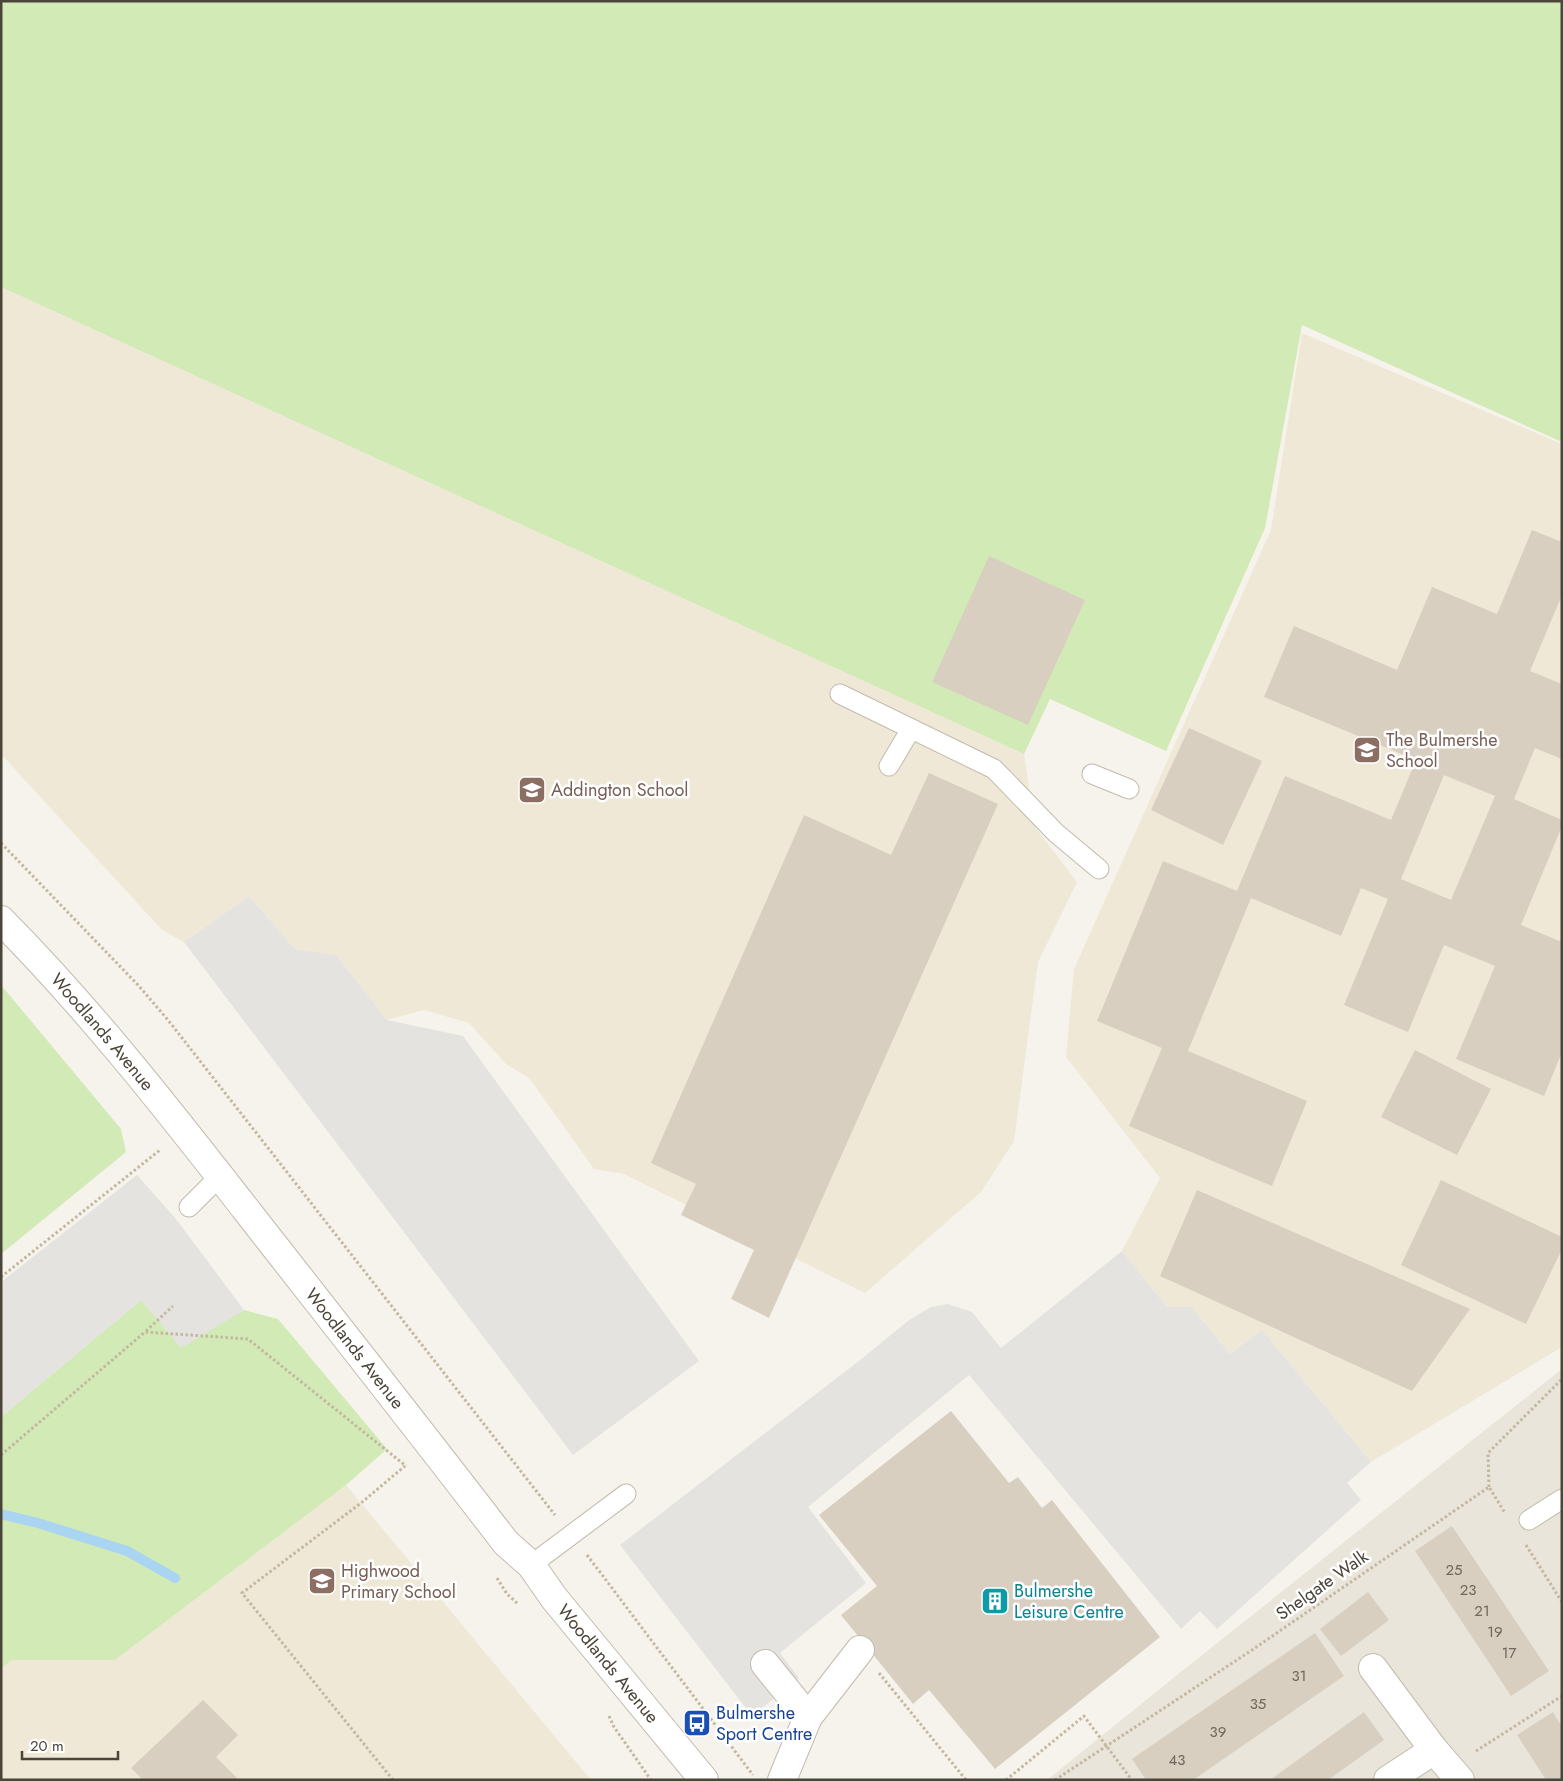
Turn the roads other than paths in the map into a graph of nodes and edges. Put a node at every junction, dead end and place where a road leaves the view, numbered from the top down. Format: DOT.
graph roads {
  1 [pos="840,694"];
  2 [pos="911,729"];
  3 [pos="890,766"];
  4 [pos="1092,774"];
  5 [pos="1129,789"];
  6 [pos="1099,869"];
  7 [pos="1,920"];
  8 [pos="220,1176"];
  9 [pos="189,1207"];
  10 [pos="626,1494"];
  11 [pos="1562,1498"];
  12 [pos="1528,1520"];
  13 [pos="531,1565"];
  14 [pos="860,1650"];
  15 [pos="765,1664"];
  16 [pos="1373,1668"];
  17 [pos="808,1717"];
  18 [pos="1448,1766"];
  19 [pos="704,1780"];
  20 [pos="782,1780"];
  21 [pos="1388,1780"];
  1 -- 2 [label="lane"];
  2 -- 3 [label="lane"];
  2 -- 6 [label="lane"];
  4 -- 5 [label="lane"];
  7 -- 8 [label="street, Woodlands Avenue"];
  8 -- 9 [label="lane"];
  8 -- 13 [label="street, Woodlands Avenue"];
  10 -- 13 [label="lane"];
  11 -- 12 [label="lane"];
  13 -- 19 [label="street, Woodlands Avenue"];
  14 -- 17 [label="street"];
  15 -- 17 [label="street"];
  16 -- 18 [label="street"];
  17 -- 20 [label="street"];
  18 -- 21 [label="street"];
}
